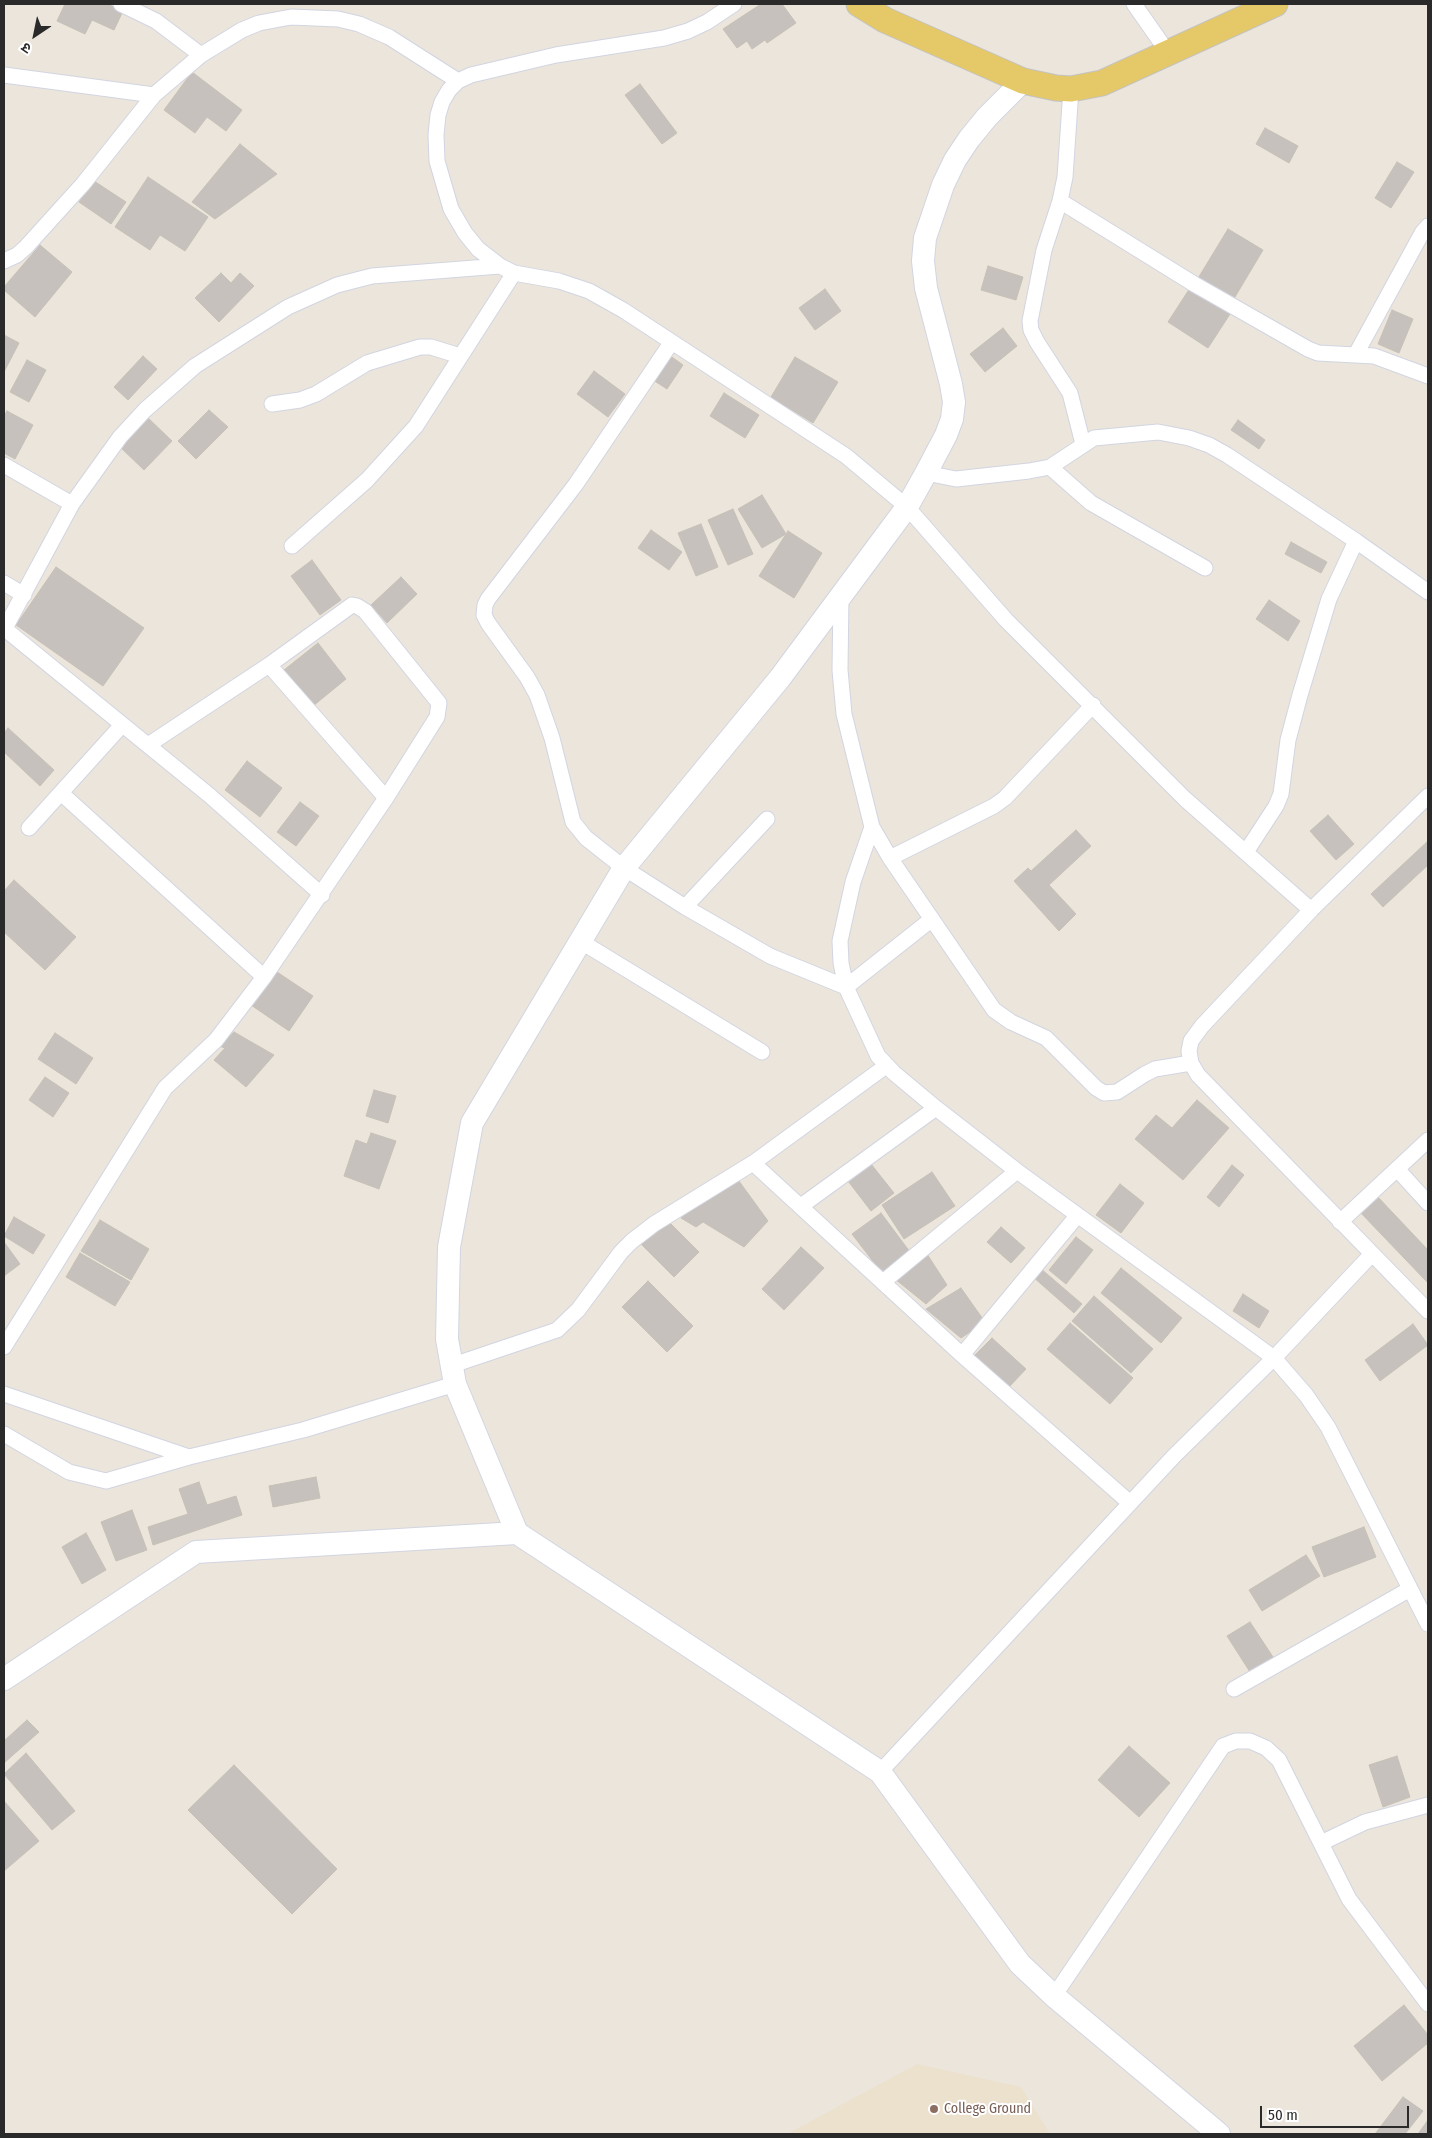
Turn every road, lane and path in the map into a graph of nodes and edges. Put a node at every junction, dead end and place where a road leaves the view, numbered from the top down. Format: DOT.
graph roads {
  1 [pos="121,4"];
  2 [pos="734,4"];
  3 [pos="858,4"];
  4 [pos="1134,4"];
  5 [pos="1260,7"];
  6 [pos="1169,54"];
  7 [pos="201,55"];
  8 [pos="4,75"];
  9 [pos="458,81"];
  10 [pos="1022,81"];
  11 [pos="1071,89"];
  12 [pos="154,96"];
  13 [pos="1060,201"];
  14 [pos="1428,226"];
  15 [pos="4,261"];
  16 [pos="507,269"];
  17 [pos="671,342"];
  18 [pos="1356,354"];
  19 [pos="460,356"];
  20 [pos="1428,376"];
  21 [pos="272,404"];
  22 [pos="1083,444"];
  23 [pos="4,466"];
  24 [pos="1050,467"];
  25 [pos="926,474"];
  26 [pos="72,504"];
  27 [pos="907,507"];
  28 [pos="1356,541"];
  29 [pos="292,546"];
  30 [pos="1205,568"];
  31 [pos="4,583"];
  32 [pos="1428,592"];
  33 [pos="24,595"];
  34 [pos="841,595"];
  35 [pos="4,629"];
  36 [pos="269,665"];
  37 [pos="1092,705"];
  38 [pos="122,725"];
  39 [pos="148,745"];
  40 [pos="61,793"];
  41 [pos="1428,796"];
  42 [pos="386,798"];
  43 [pos="767,819"];
  44 [pos="872,826"];
  45 [pos="29,828"];
  46 [pos="1246,852"];
  47 [pos="890,858"];
  48 [pos="624,868"];
  49 [pos="322,895"];
  50 [pos="685,907"];
  51 [pos="1312,910"];
  52 [pos="932,919"];
  53 [pos="580,941"];
  54 [pos="264,977"];
  55 [pos="846,987"];
  56 [pos="762,1052"];
  57 [pos="1191,1063"];
  58 [pos="886,1066"];
  59 [pos="936,1108"];
  60 [pos="1428,1140"];
  61 [pos="753,1163"];
  62 [pos="1396,1169"];
  63 [pos="1017,1170"];
  64 [pos="1428,1203"];
  65 [pos="801,1206"];
  66 [pos="1077,1216"];
  67 [pos="1340,1222"];
  68 [pos="1371,1255"];
  69 [pos="883,1282"];
  70 [pos="1428,1311"];
  71 [pos="4,1347"];
  72 [pos="962,1354"];
  73 [pos="1274,1358"];
  74 [pos="452,1375"];
  75 [pos="4,1394"];
  76 [pos="4,1434"];
  77 [pos="189,1457"];
  78 [pos="1130,1503"];
  79 [pos="517,1533"];
  80 [pos="1410,1589"];
  81 [pos="1428,1624"];
  82 [pos="4,1679"];
  83 [pos="1234,1689"];
  84 [pos="880,1772"];
  85 [pos="1428,1805"];
  86 [pos="1321,1843"];
  87 [pos="1054,1996"];
  88 [pos="1428,2004"];
  89 [pos="1218,2134"];
  1 -- 7 [label="street"];
  2 -- 9 [label="street"];
  3 -- 10 [label="main road"];
  4 -- 6 [label="street"];
  5 -- 6 [label="main road"];
  6 -- 11 [label="main road"];
  7 -- 9 [label="street"];
  7 -- 12 [label="street"];
  8 -- 12 [label="street"];
  9 -- 16 [label="street"];
  10 -- 11 [label="main road"];
  10 -- 25 [label="main road"];
  11 -- 13 [label="street"];
  12 -- 15 [label="street"];
  13 -- 18 [label="street"];
  13 -- 22 [label="street"];
  14 -- 18 [label="street"];
  16 -- 17 [label="street"];
  16 -- 19 [label="street"];
  16 -- 26 [label="street"];
  17 -- 27 [label="street"];
  17 -- 48 [label="street"];
  18 -- 20 [label="street"];
  19 -- 21 [label="street"];
  19 -- 29 [label="street"];
  22 -- 24 [label="street"];
  22 -- 28 [label="street"];
  23 -- 26 [label="street"];
  24 -- 25 [label="street"];
  24 -- 30 [label="street"];
  25 -- 27 [label="main road"];
  26 -- 33 [label="street"];
  27 -- 34 [label="main road"];
  27 -- 37 [label="street"];
  28 -- 32 [label="street"];
  28 -- 46 [label="street"];
  31 -- 33 [label="street"];
  33 -- 35 [label="street"];
  34 -- 44 [label="street"];
  34 -- 48 [label="main road"];
  35 -- 38 [label="street"];
  36 -- 39 [label="street"];
  36 -- 42 [label="street"];
  36 -- 42 [label="street"];
  37 -- 46 [label="street"];
  37 -- 47 [label="street"];
  38 -- 39 [label="street"];
  38 -- 40 [label="street"];
  39 -- 49 [label="street"];
  40 -- 45 [label="street"];
  40 -- 54 [label="street"];
  41 -- 51 [label="street"];
  42 -- 49 [label="street"];
  43 -- 50 [label="street"];
  44 -- 47 [label="street"];
  44 -- 55 [label="street"];
  46 -- 51 [label="street"];
  47 -- 52 [label="street"];
  48 -- 50 [label="street"];
  48 -- 53 [label="main road"];
  49 -- 54 [label="street"];
  50 -- 55 [label="street"];
  51 -- 57 [label="street"];
  52 -- 55 [label="street"];
  52 -- 57 [label="street"];
  53 -- 56 [label="street"];
  53 -- 74 [label="main road"];
  54 -- 71 [label="street"];
  55 -- 58 [label="street"];
  57 -- 67 [label="street"];
  58 -- 59 [label="street"];
  58 -- 61 [label="street"];
  59 -- 63 [label="street"];
  59 -- 65 [label="street"];
  60 -- 62 [label="street"];
  61 -- 65 [label="street"];
  61 -- 74 [label="street"];
  62 -- 64 [label="street"];
  62 -- 67 [label="street"];
  63 -- 66 [label="street"];
  63 -- 69 [label="street"];
  65 -- 69 [label="street"];
  66 -- 72 [label="street"];
  66 -- 73 [label="street"];
  67 -- 68 [label="street"];
  68 -- 70 [label="street"];
  68 -- 73 [label="street"];
  69 -- 72 [label="street"];
  72 -- 78 [label="street"];
  73 -- 78 [label="street"];
  73 -- 80 [label="street"];
  74 -- 77 [label="street"];
  74 -- 79 [label="main road"];
  75 -- 77 [label="street"];
  76 -- 77 [label="street"];
  78 -- 84 [label="street"];
  79 -- 82 [label="main road"];
  79 -- 84 [label="main road"];
  80 -- 81 [label="street"];
  80 -- 83 [label="street"];
  84 -- 87 [label="main road"];
  85 -- 86 [label="street"];
  86 -- 87 [label="street"];
  86 -- 88 [label="street"];
  87 -- 89 [label="main road"];
}
